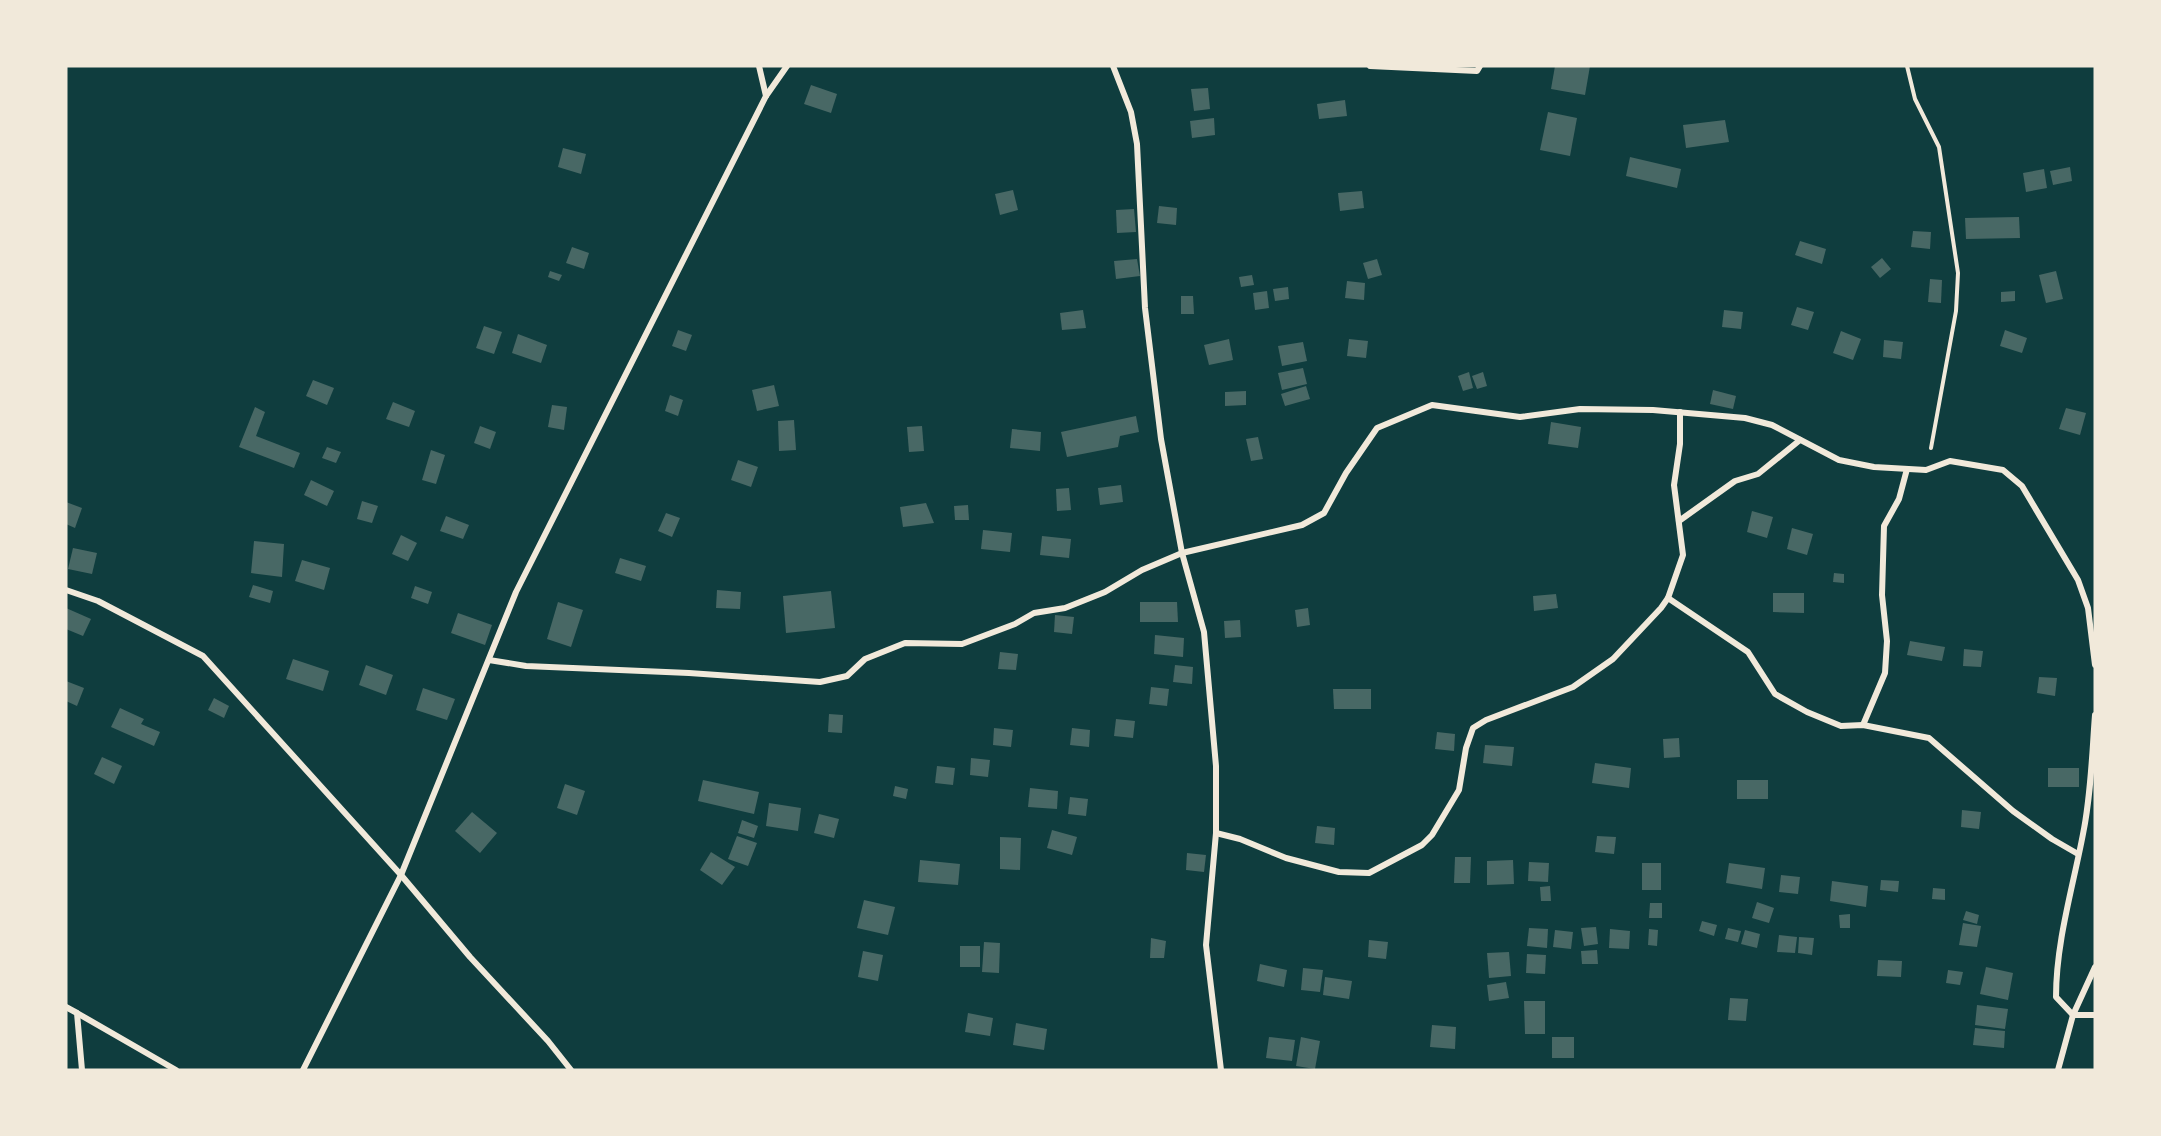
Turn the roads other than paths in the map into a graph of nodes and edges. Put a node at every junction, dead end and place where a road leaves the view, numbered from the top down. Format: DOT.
graph roads {
  1 [pos="759,66"];
  2 [pos="787,66"];
  3 [pos="1113,66"];
  4 [pos="1370,66"];
  5 [pos="1480,66"];
  6 [pos="766,96"];
  7 [pos="1680,412"];
  8 [pos="1800,440"];
  9 [pos="1907,469"];
  10 [pos="1679,521"];
  11 [pos="1182,553"];
  12 [pos="66,590"];
  13 [pos="1668,598"];
  14 [pos="489,660"];
  15 [pos="2095,665"];
  16 [pos="2095,715"];
  17 [pos="1863,725"];
  18 [pos="1216,832"];
  19 [pos="2078,854"];
  20 [pos="401,875"];
  21 [pos="2095,968"];
  22 [pos="66,1007"];
  23 [pos="77,1013"];
  24 [pos="2073,1015"];
  25 [pos="2095,1015"];
  26 [pos="82,1070"];
  27 [pos="176,1070"];
  28 [pos="303,1070"];
  29 [pos="571,1070"];
  30 [pos="1221,1070"];
  31 [pos="2059,1070"];
  1 -- 6 [label="street"];
  2 -- 6 [label="street"];
  3 -- 11 [label="street"];
  4 -- 5 [label="street"];
  6 -- 14 [label="street"];
  7 -- 8 [label="street"];
  7 -- 10 [label="street"];
  7 -- 11 [label="street"];
  8 -- 9 [label="street"];
  8 -- 10 [label="street"];
  9 -- 15 [label="street"];
  9 -- 17 [label="street"];
  10 -- 13 [label="street"];
  11 -- 14 [label="street"];
  11 -- 18 [label="street"];
  12 -- 20 [label="street"];
  13 -- 17 [label="street"];
  13 -- 18 [label="street"];
  14 -- 20 [label="street"];
  16 -- 19 [label="street"];
  17 -- 19 [label="street"];
  18 -- 30 [label="street"];
  19 -- 24 [label="street"];
  20 -- 28 [label="street"];
  20 -- 29 [label="street"];
  21 -- 24 [label="street"];
  22 -- 23 [label="street"];
  23 -- 26 [label="street"];
  23 -- 27 [label="street"];
  24 -- 25 [label="street"];
  24 -- 31 [label="street"];
}
